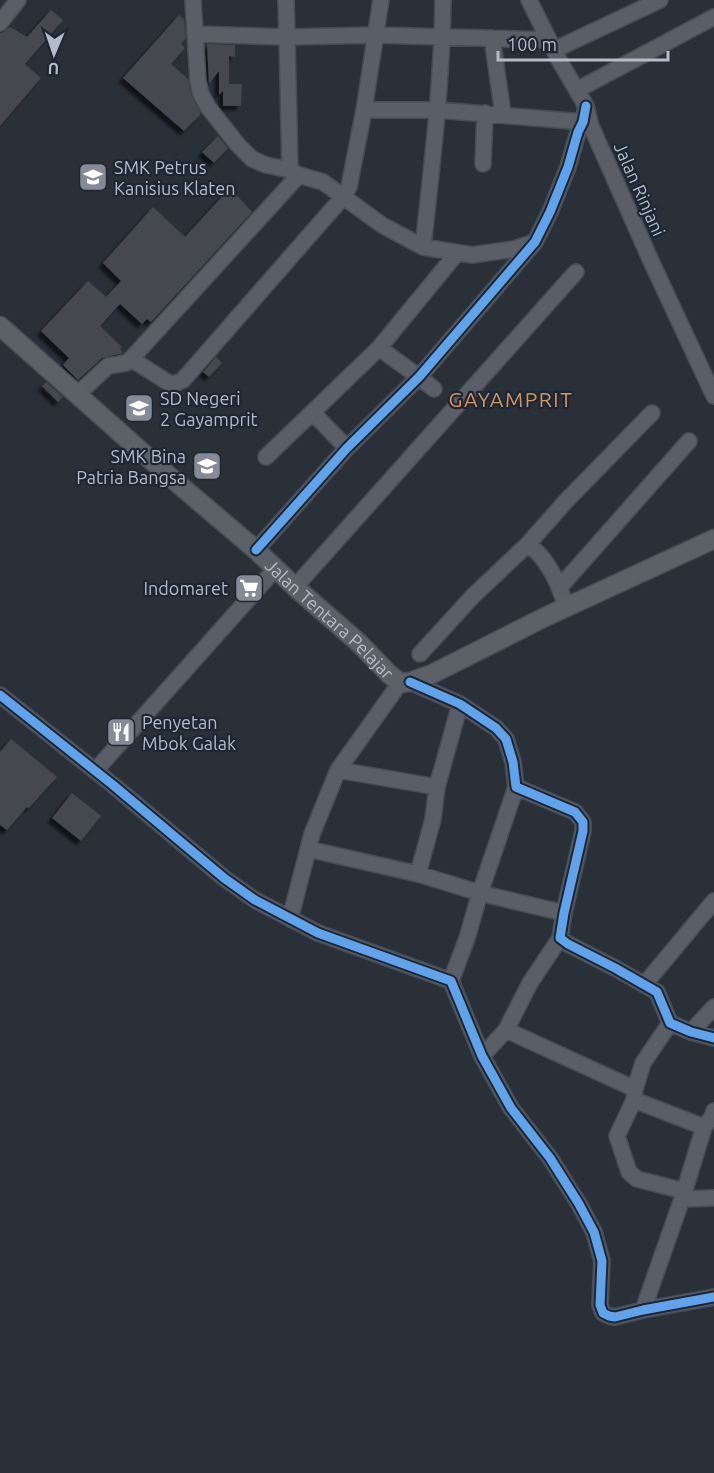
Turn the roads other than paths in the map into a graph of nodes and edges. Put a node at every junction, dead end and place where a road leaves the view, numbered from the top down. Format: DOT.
graph roads {
  1 [pos="18,0"];
  2 [pos="193,0"];
  3 [pos="286,0"];
  4 [pos="381,0"];
  5 [pos="443,0"];
  6 [pos="529,0"];
  7 [pos="660,0"];
  8 [pos="714,17"];
  9 [pos="0,23"];
  10 [pos="195,34"];
  11 [pos="376,36"];
  12 [pos="287,37"];
  13 [pos="442,38"];
  14 [pos="492,38"];
  15 [pos="552,45"];
  16 [pos="577,90"];
  17 [pos="586,106"];
  18 [pos="364,110"];
  19 [pos="438,110"];
  20 [pos="485,113"];
  21 [pos="503,114"];
  22 [pos="583,122"];
  23 [pos="483,164"];
  24 [pos="294,172"];
  25 [pos="343,197"];
  26 [pos="535,242"];
  27 [pos="423,247"];
  28 [pos="457,253"];
  29 [pos="576,272"];
  30 [pos="0,326"];
  31 [pos="379,348"];
  32 [pos="131,359"];
  33 [pos="707,363"];
  34 [pos="419,377"];
  35 [pos="434,389"];
  36 [pos="77,395"];
  37 [pos="714,396"];
  38 [pos="313,413"];
  39 [pos="652,413"];
  40 [pos="689,441"];
  41 [pos="347,448"];
  42 [pos="266,457"];
  43 [pos="714,539"];
  44 [pos="528,544"];
  45 [pos="256,550"];
  46 [pos="276,568"];
  47 [pos="295,587"];
  48 [pos="560,587"];
  49 [pos="566,607"];
  50 [pos="420,654"];
  51 [pos="405,682"];
  52 [pos="0,695"];
  53 [pos="459,704"];
  54 [pos="338,770"];
  55 [pos="95,771"];
  56 [pos="437,787"];
  57 [pos="516,787"];
  58 [pos="308,849"];
  59 [pos="418,874"];
  60 [pos="480,892"];
  61 [pos="714,901"];
  62 [pos="564,913"];
  63 [pos="290,919"];
  64 [pos="560,938"];
  65 [pos="451,981"];
  66 [pos="644,985"];
  67 [pos="714,1007"];
  68 [pos="670,1023"];
  69 [pos="506,1030"];
  70 [pos="691,1032"];
  71 [pos="714,1038"];
  72 [pos="482,1056"];
  73 [pos="635,1094"];
  74 [pos="711,1118"];
  75 [pos="683,1195"];
  76 [pos="714,1198"];
  77 [pos="714,1297"];
  78 [pos="643,1310"];
  1 -- 9 [label="street"];
  2 -- 10 [label="street"];
  3 -- 12 [label="street"];
  4 -- 11 [label="street"];
  5 -- 13 [label="street"];
  6 -- 15 [label="street, Jalan Rinjani"];
  7 -- 15 [label="street"];
  8 -- 16 [label="street"];
  10 -- 12 [label="street"];
  10 -- 24 [label="street"];
  11 -- 12 [label="street"];
  11 -- 13 [label="street"];
  11 -- 18 [label="street"];
  12 -- 24 [label="street"];
  13 -- 14 [label="street"];
  13 -- 19 [label="street"];
  14 -- 15 [label="street"];
  14 -- 21 [label="street"];
  15 -- 16 [label="street, Jalan Rinjani"];
  16 -- 17 [label="street, Jalan Rinjani"];
  17 -- 22 [label="street"];
  17 -- 33 [label="street, Jalan Rinjani"];
  18 -- 19 [label="street"];
  18 -- 25 [label="street"];
  19 -- 20 [label="street"];
  19 -- 27 [label="street"];
  20 -- 21 [label="street"];
  20 -- 23 [label="street"];
  21 -- 22 [label="street"];
  22 -- 26 [label="street"];
  24 -- 25 [label="street"];
  24 -- 32 [label="street"];
  25 -- 27 [label="street"];
  25 -- 32 [label="street"];
  26 -- 28 [label="street"];
  26 -- 34 [label="street"];
  27 -- 28 [label="street"];
  28 -- 31 [label="street"];
  29 -- 47 [label="street"];
  30 -- 36 [label="main road, Jalan Tentara Pelajar"];
  31 -- 34 [label="street"];
  31 -- 38 [label="street"];
  32 -- 36 [label="street"];
  33 -- 37 [label="street, Jalan Rinjani"];
  34 -- 35 [label="street"];
  34 -- 41 [label="street"];
  36 -- 45 [label="main road, Jalan Tentara Pelajar"];
  38 -- 41 [label="street"];
  38 -- 42 [label="street"];
  39 -- 44 [label="street"];
  40 -- 48 [label="street"];
  41 -- 45 [label="street"];
  43 -- 49 [label="main road, Jalan Tentara Pelajar"];
  44 -- 48 [label="street"];
  44 -- 50 [label="street"];
  45 -- 46 [label="main road, Jalan Tentara Pelajar"];
  46 -- 47 [label="main road, Jalan Tentara Pelajar"];
  46 -- 55 [label="street"];
  47 -- 51 [label="main road, Jalan Tentara Pelajar"];
  48 -- 49 [label="street"];
  49 -- 51 [label="main road, Jalan Tentara Pelajar"];
  51 -- 53 [label="street"];
  51 -- 54 [label="street"];
  52 -- 55 [label="street"];
  53 -- 56 [label="street"];
  53 -- 57 [label="street"];
  54 -- 56 [label="street"];
  54 -- 58 [label="street"];
  55 -- 63 [label="street"];
  56 -- 59 [label="street"];
  57 -- 60 [label="street"];
  57 -- 62 [label="street"];
  58 -- 59 [label="street"];
  58 -- 63 [label="street"];
  59 -- 60 [label="street"];
  60 -- 62 [label="street"];
  60 -- 65 [label="street"];
  61 -- 66 [label="street"];
  62 -- 64 [label="street"];
  63 -- 65 [label="street"];
  64 -- 66 [label="street"];
  64 -- 69 [label="street"];
  65 -- 72 [label="street"];
  66 -- 68 [label="street"];
  67 -- 70 [label="street"];
  68 -- 70 [label="street"];
  68 -- 73 [label="street"];
  69 -- 72 [label="street"];
  69 -- 73 [label="street"];
  70 -- 71 [label="street"];
  72 -- 78 [label="street"];
  73 -- 74 [label="street"];
  73 -- 75 [label="street"];
  74 -- 75 [label="street"];
  75 -- 76 [label="street"];
  75 -- 78 [label="street"];
  77 -- 78 [label="street"];
}
